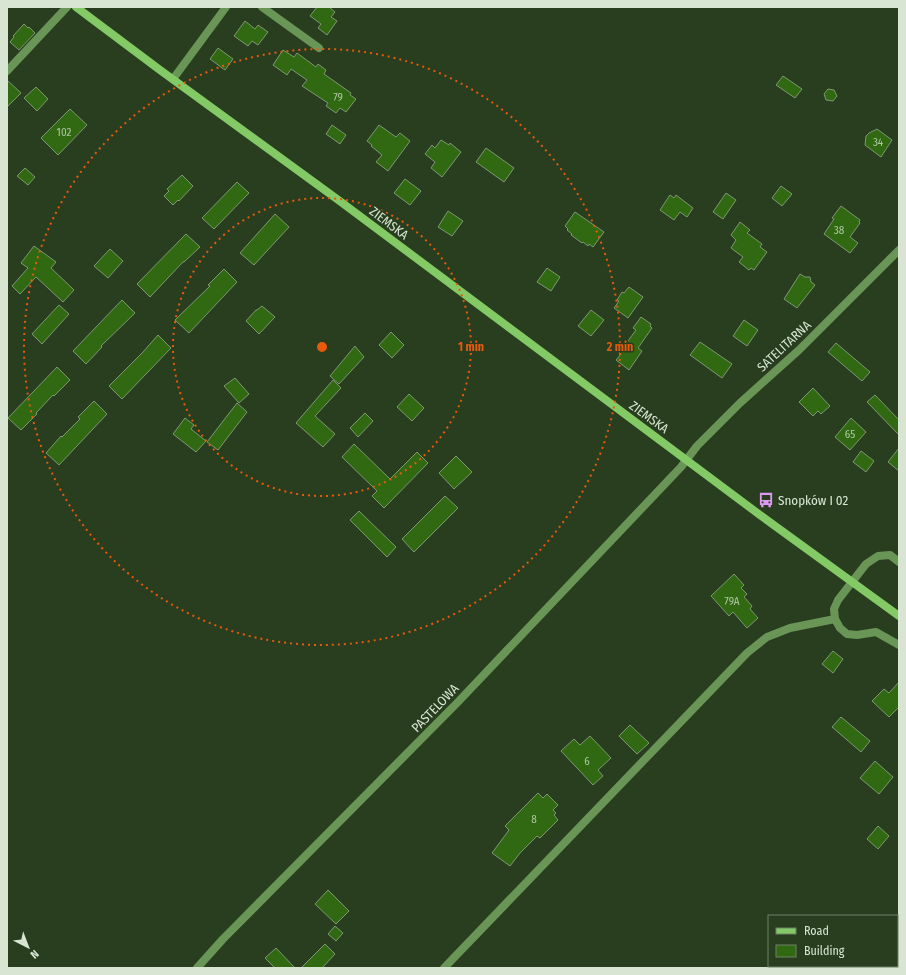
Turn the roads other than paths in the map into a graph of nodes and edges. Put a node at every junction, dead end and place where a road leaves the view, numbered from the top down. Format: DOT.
graph roads {
  1 [pos="67,7"];
  2 [pos="76,7"];
  3 [pos="226,7"];
  4 [pos="262,7"];
  5 [pos="319,48"];
  6 [pos="7,70"];
  7 [pos="172,79"];
  8 [pos="899,250"];
  9 [pos="687,460"];
  10 [pos="899,562"];
  11 [pos="852,582"];
  12 [pos="899,616"];
  13 [pos="835,619"];
  14 [pos="899,645"];
  15 [pos="197,968"];
  16 [pos="444,968"];
  1 -- 6 [label="street"];
  2 -- 7 [label="street, ZIEMSKA"];
  3 -- 7 [label="street"];
  4 -- 5 [label="street"];
  7 -- 9 [label="street, ZIEMSKA"];
  8 -- 9 [label="street, SATELITARNA"];
  9 -- 11 [label="street, ZIEMSKA"];
  9 -- 15 [label="street, PASTELOWA"];
  10 -- 11 [label="street"];
  11 -- 12 [label="street, ZIEMSKA"];
  11 -- 13 [label="street"];
  13 -- 14 [label="street"];
  13 -- 16 [label="street"];
}
